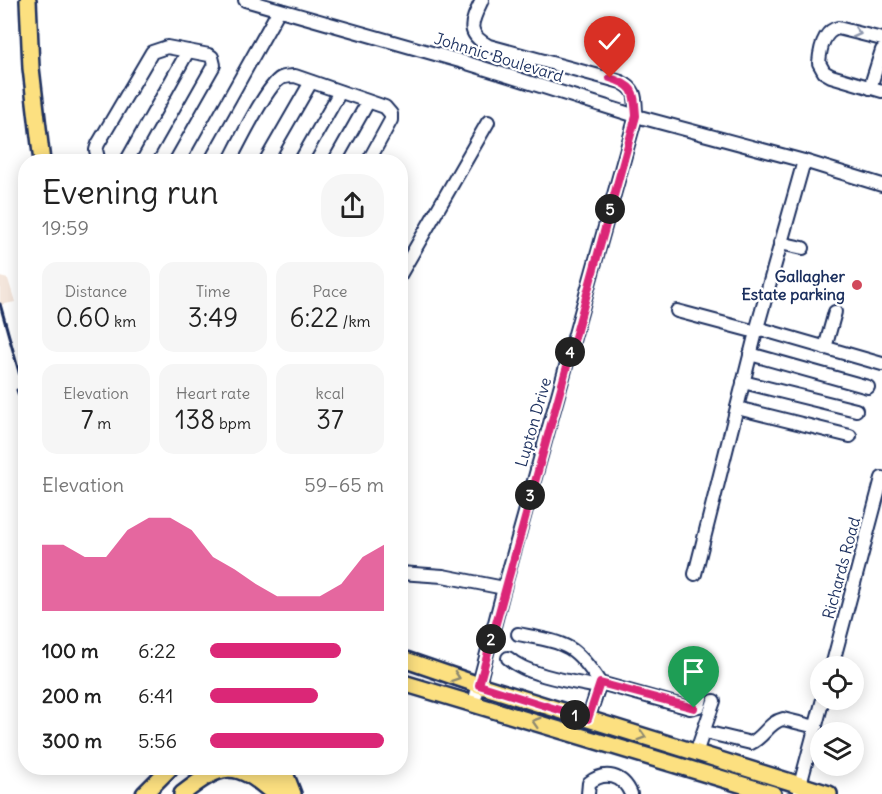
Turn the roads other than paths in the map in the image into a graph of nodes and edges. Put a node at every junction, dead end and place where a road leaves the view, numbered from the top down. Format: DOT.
graph roads {
  1 [pos="28,0"];
  2 [pos="482,0"];
  3 [pos="252,1"];
  4 [pos="279,10"];
  5 [pos="882,39"];
  6 [pos="882,50"];
  7 [pos="188,51"];
  8 [pos="311,82"];
  9 [pos="876,89"];
  10 [pos="340,92"];
  11 [pos="368,102"];
  12 [pos="636,116"];
  13 [pos="488,123"];
  14 [pos="41,154"];
  15 [pos="97,154"];
  16 [pos="130,154"];
  17 [pos="164,154"];
  18 [pos="198,154"];
  19 [pos="233,154"];
  20 [pos="270,154"];
  21 [pos="305,154"];
  22 [pos="339,154"];
  23 [pos="372,154"];
  24 [pos="804,161"];
  25 [pos="882,186"];
  26 [pos="780,243"];
  27 [pos="802,248"];
  28 [pos="408,261"];
  29 [pos="677,311"];
  30 [pos="835,312"];
  31 [pos="757,330"];
  32 [pos="825,348"];
  33 [pos="750,354"];
  34 [pos="881,365"];
  35 [pos="743,382"];
  36 [pos="868,387"];
  37 [pos="737,408"];
  38 [pos="856,410"];
  39 [pos="850,436"];
  40 [pos="881,483"];
  41 [pos="408,574"];
  42 [pos="695,574"];
  43 [pos="504,588"];
  44 [pos="518,634"];
  45 [pos="835,656"];
  46 [pos="508,658"];
  47 [pos="408,661"];
  48 [pos="705,681"];
  49 [pos="408,684"];
  50 [pos="479,685"];
  51 [pos="599,685"];
  52 [pos="714,700"];
  53 [pos="474,703"];
  54 [pos="588,719"];
  55 [pos="810,726"];
  56 [pos="705,732"];
  57 [pos="810,751"];
  58 [pos="696,753"];
  59 [pos="163,775"];
  60 [pos="200,775"];
  61 [pos="209,775"];
  62 [pos="252,775"];
  63 [pos="272,775"];
  64 [pos="286,775"];
  65 [pos="800,790"];
  66 [pos="144,794"];
  67 [pos="180,794"];
  68 [pos="274,794"];
  69 [pos="285,794"];
  70 [pos="293,794"];
  71 [pos="588,794"];
  72 [pos="631,794"];
  73 [pos="773,794"];
  74 [pos="830,794"];
  1 -- 14 [label="main road"];
  2 -- 12 [label="street"];
  3 -- 4 [label="street, Johnnic Boulevard"];
  4 -- 12 [label="street, Johnnic Boulevard"];
  4 -- 18 [label="street"];
  9 -- 5 [label="street, one-way"];
  6 -- 9 [label="street"];
  7 -- 15 [label="street"];
  7 -- 16 [label="street"];
  7 -- 17 [label="street"];
  8 -- 10 [label="street"];
  8 -- 19 [label="street"];
  8 -- 20 [label="street"];
  10 -- 11 [label="street"];
  10 -- 21 [label="street"];
  11 -- 22 [label="street"];
  11 -- 23 [label="street"];
  12 -- 24 [label="street, Johnnic Boulevard"];
  12 -- 43 [label="street, Lupton Drive"];
  13 -- 28 [label="street"];
  24 -- 25 [label="street, Johnnic Boulevard"];
  24 -- 26 [label="street"];
  26 -- 27 [label="street"];
  26 -- 31 [label="street"];
  29 -- 31 [label="street"];
  30 -- 32 [label="street"];
  31 -- 32 [label="street"];
  31 -- 33 [label="street"];
  32 -- 34 [label="street"];
  33 -- 35 [label="street"];
  33 -- 36 [label="street"];
  35 -- 37 [label="street"];
  35 -- 38 [label="street"];
  37 -- 39 [label="street"];
  37 -- 42 [label="street"];
  40 -- 45 [label="street, Richards Road"];
  41 -- 43 [label="street"];
  43 -- 50 [label="street, Lupton Drive"];
  44 -- 51 [label="street"];
  46 -- 51 [label="street"];
  47 -- 50 [label="main road, one-way"];
  48 -- 51 [label="street"];
  49 -- 53 [label="main road"];
  50 -- 53 [label="street, Lupton Drive"];
  50 -- 54 [label="main road"];
  51 -- 54 [label="street"];
  52 -- 56 [label="street"];
  73 -- 53 [label="main road, one-way"];
  54 -- 58 [label="main road, one-way"];
  55 -- 56 [label="street"];
  56 -- 58 [label="street"];
  57 -- 65 [label="street"];
  58 -- 65 [label="main road"];
  59 -- 66 [label="main road"];
  60 -- 67 [label="main road"];
  61 -- 67 [label="main road"];
  62 -- 68 [label="main road"];
  63 -- 69 [label="main road"];
  64 -- 70 [label="main road"];
  65 -- 74 [label="main road"];
  71 -- 72 [label="street"];
}
